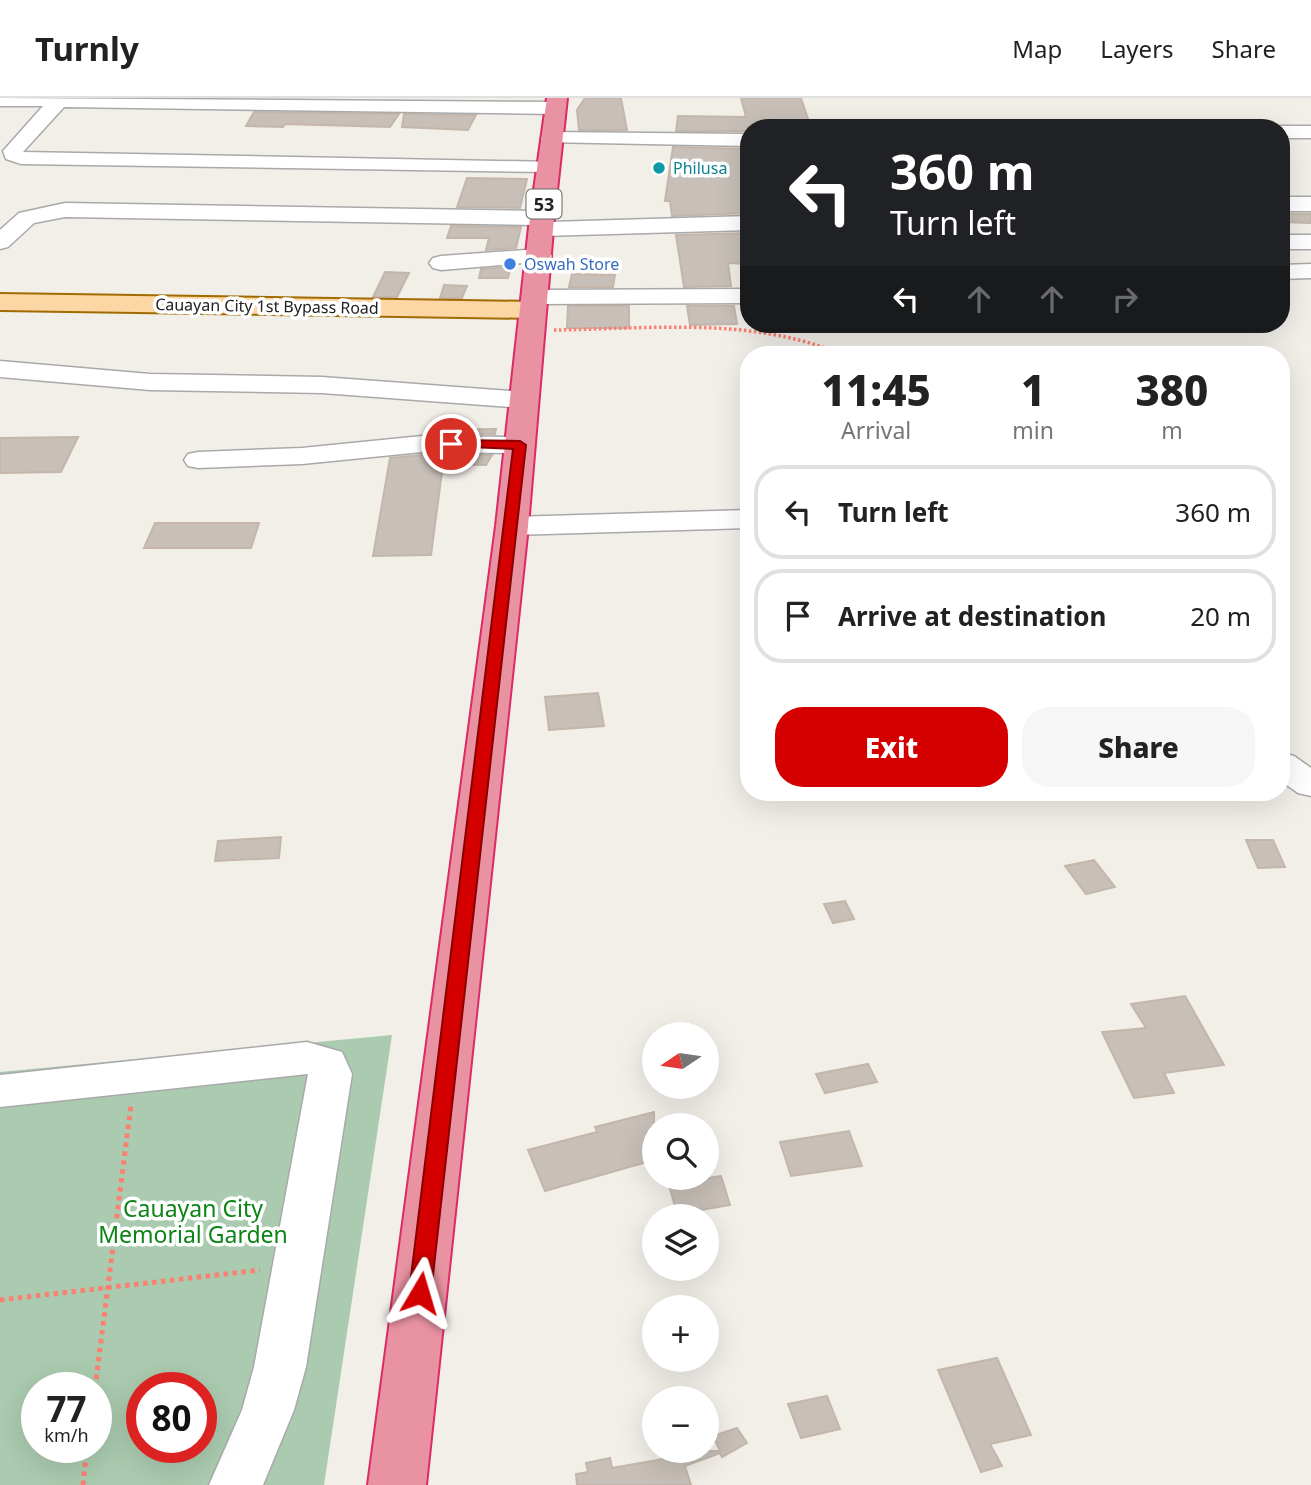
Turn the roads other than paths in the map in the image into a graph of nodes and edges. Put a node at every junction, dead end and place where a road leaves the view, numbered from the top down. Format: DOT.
graph roads {
  1 [pos="0,100"];
  2 [pos="59,101"];
  3 [pos="556,103"];
  4 [pos="1290,132"];
  5 [pos="1311,132"];
  6 [pos="551,138"];
  7 [pos="740,139"];
  8 [pos="549,166"];
  9 [pos="1290,204"];
  10 [pos="1311,204"];
  11 [pos="543,223"];
  12 [pos="740,223"];
  13 [pos="0,242"];
  14 [pos="1290,242"];
  15 [pos="1311,242"];
  16 [pos="540,256"];
  17 [pos="441,263"];
  18 [pos="1311,271"];
  19 [pos="1290,272"];
  20 [pos="740,297"];
  21 [pos="0,302"];
  22 [pos="533,313"];
  23 [pos="0,369"];
  24 [pos="525,400"];
  25 [pos="519,454"];
  26 [pos="198,460"];
  27 [pos="740,519"];
  28 [pos="512,526"];
  29 [pos="1290,770"];
  30 [pos="1311,785"];
  31 [pos="0,1091"];
  32 [pos="236,1485"];
  33 [pos="397,1485"];
  1 -- 2 [label="street"];
  2 -- 3 [label="street"];
  2 -- 8 [label="street"];
  3 -- 6 [label="highway, 53"];
  4 -- 5 [label="street"];
  6 -- 7 [label="street"];
  6 -- 8 [label="highway, 53"];
  8 -- 11 [label="highway, 53"];
  9 -- 10 [label="street"];
  11 -- 12 [label="street"];
  11 -- 13 [label="street"];
  11 -- 16 [label="highway, 53"];
  14 -- 15 [label="street"];
  16 -- 17 [label="street"];
  16 -- 22 [label="highway, 53"];
  18 -- 19 [label="street"];
  20 -- 22 [label="street"];
  21 -- 22 [label="main road, Cauayan City 1st Bypass Road"];
  22 -- 24 [label="highway, 53"];
  23 -- 24 [label="street"];
  24 -- 25 [label="highway, 53"];
  25 -- 26 [label="street"];
  25 -- 28 [label="highway, 53"];
  27 -- 28 [label="street"];
  28 -- 33 [label="highway, 53"];
  29 -- 30 [label="street"];
  31 -- 32 [label="street"];
}
